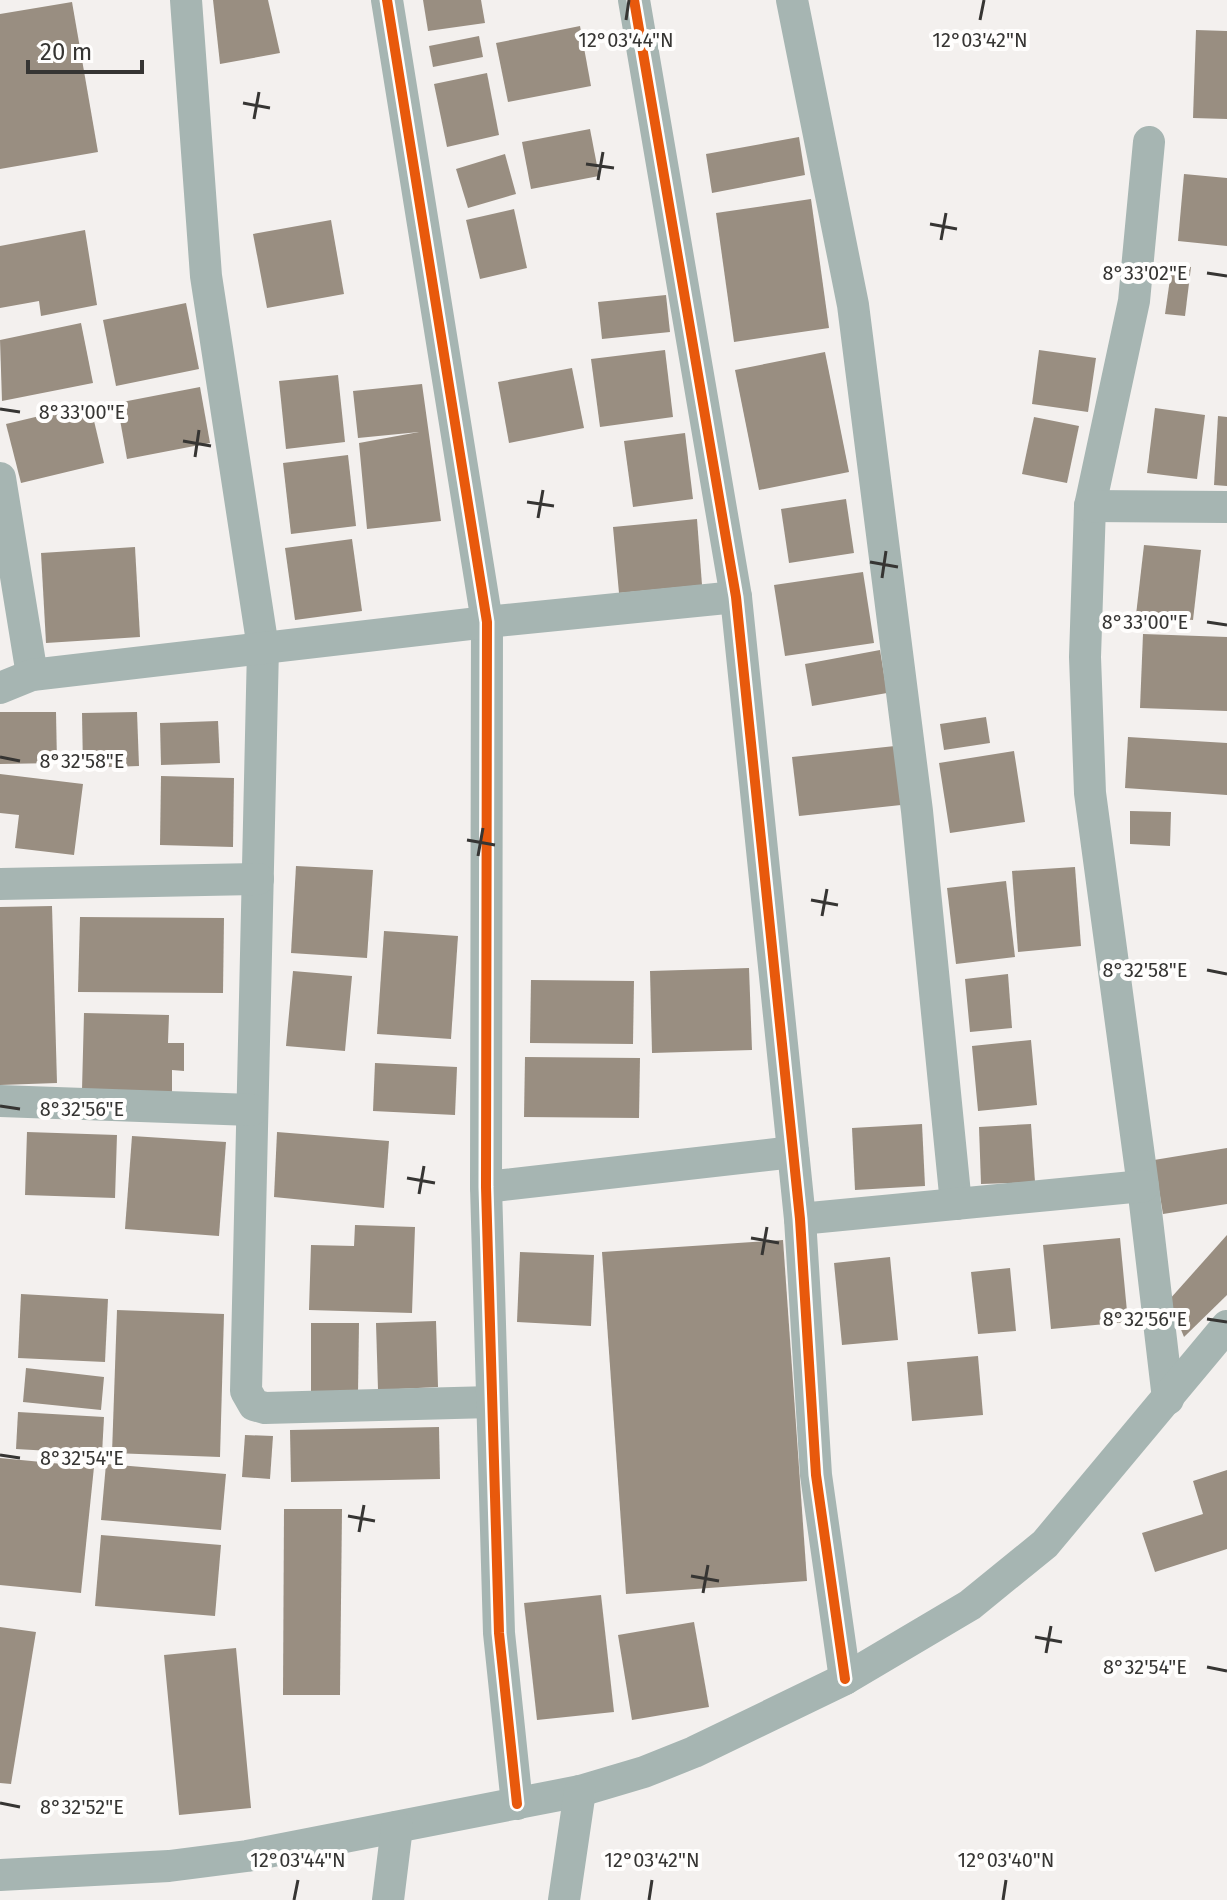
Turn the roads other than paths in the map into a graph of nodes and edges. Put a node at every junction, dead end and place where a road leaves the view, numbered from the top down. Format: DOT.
graph roads {
  1 [pos="186,0"];
  2 [pos="387,0"];
  3 [pos="634,0"];
  4 [pos="792,0"];
  5 [pos="1149,142"];
  6 [pos="0,478"];
  7 [pos="1090,506"];
  8 [pos="1227,507"];
  9 [pos="736,597"];
  10 [pos="487,622"];
  11 [pos="263,648"];
  12 [pos="32,675"];
  13 [pos="0,688"];
  14 [pos="258,879"];
  15 [pos="0,884"];
  16 [pos="0,1101"];
  17 [pos="252,1110"];
  18 [pos="793,1152"];
  19 [pos="1143,1186"];
  20 [pos="486,1187"];
  21 [pos="956,1204"];
  22 [pos="800,1219"];
  23 [pos="1227,1326"];
  24 [pos="1168,1399"];
  25 [pos="492,1402"];
  26 [pos="845,1679"];
  27 [pos="580,1791"];
  28 [pos="517,1804"];
  29 [pos="397,1827"];
  30 [pos="18,1883"];
  31 [pos="388,1900"];
  32 [pos="564,1900"];
  1 -- 11 [label="street"];
  2 -- 10 [label="street"];
  3 -- 9 [label="street"];
  4 -- 21 [label="street"];
  5 -- 7 [label="street"];
  6 -- 12 [label="street"];
  7 -- 8 [label="street"];
  7 -- 19 [label="street"];
  9 -- 10 [label="street"];
  9 -- 18 [label="street"];
  10 -- 11 [label="street"];
  10 -- 20 [label="street"];
  11 -- 12 [label="street"];
  11 -- 14 [label="street"];
  12 -- 13 [label="street"];
  14 -- 15 [label="street"];
  14 -- 17 [label="street"];
  16 -- 17 [label="street"];
  17 -- 25 [label="street"];
  18 -- 20 [label="street"];
  18 -- 22 [label="street"];
  19 -- 21 [label="street"];
  19 -- 24 [label="street"];
  20 -- 25 [label="street"];
  21 -- 22 [label="street"];
  22 -- 26 [label="street"];
  23 -- 24 [label="street"];
  24 -- 26 [label="street"];
  25 -- 28 [label="street"];
  26 -- 27 [label="street"];
  27 -- 28 [label="street"];
  27 -- 32 [label="street"];
  28 -- 29 [label="street"];
  29 -- 30 [label="street"];
  29 -- 31 [label="street"];
}
